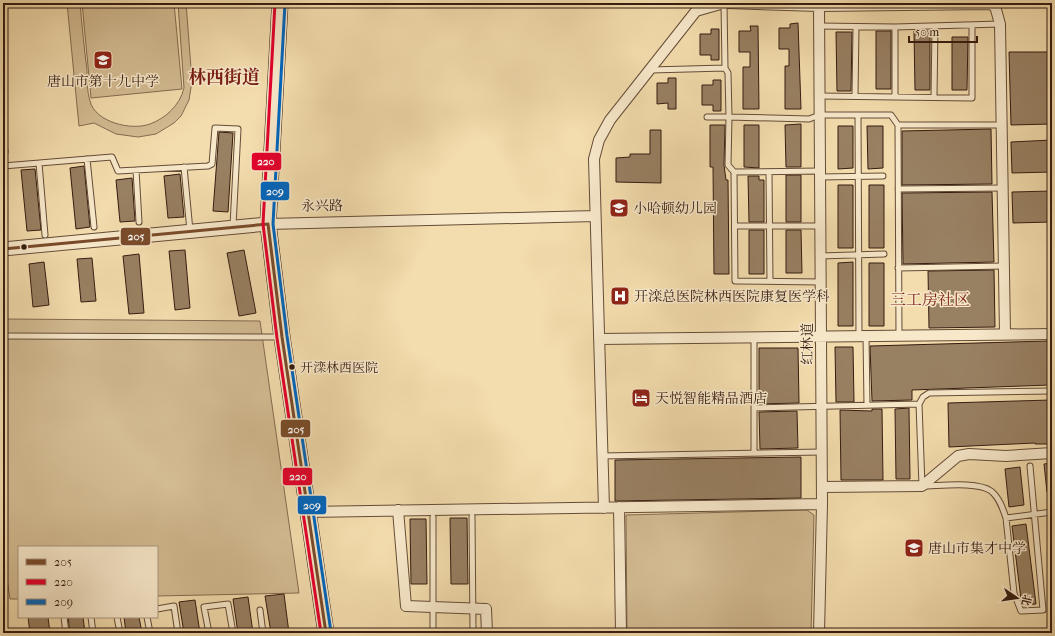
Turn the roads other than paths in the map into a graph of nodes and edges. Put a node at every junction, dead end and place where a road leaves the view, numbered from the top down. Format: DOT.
graph roads {
  1 [pos="280,3"];
  2 [pos="724,3"];
  3 [pos="727,3"];
  4 [pos="819,6"];
  5 [pos="1000,24"];
  6 [pos="819,26"];
  7 [pos="935,26"];
  8 [pos="972,26"];
  9 [pos="856,27"];
  10 [pos="895,27"];
  11 [pos="725,68"];
  12 [pos="650,70"];
  13 [pos="820,96"];
  14 [pos="855,96"];
  15 [pos="895,97"];
  16 [pos="934,97"];
  17 [pos="820,115"];
  18 [pos="858,115"];
  19 [pos="707,117"];
  20 [pos="729,117"];
  21 [pos="898,124"];
  22 [pos="1002,125"];
  23 [pos="3,133"];
  24 [pos="5,152"];
  25 [pos="87,159"];
  26 [pos="39,163"];
  27 [pos="3,166"];
  28 [pos="184,166"];
  29 [pos="136,170"];
  30 [pos="734,172"];
  31 [pos="769,172"];
  32 [pos="820,174"];
  33 [pos="858,176"];
  34 [pos="883,176"];
  35 [pos="1004,188"];
  36 [pos="898,189"];
  37 [pos="595,216"];
  38 [pos="139,222"];
  39 [pos="268,224"];
  40 [pos="735,226"];
  41 [pos="770,226"];
  42 [pos="821,226"];
  43 [pos="94,227"];
  44 [pos="233,227"];
  45 [pos="190,231"];
  46 [pos="45,235"];
  47 [pos="3,249"];
  48 [pos="884,254"];
  49 [pos="858,255"];
  50 [pos="820,256"];
  51 [pos="1004,266"];
  52 [pos="898,268"];
  53 [pos="770,281"];
  54 [pos="821,282"];
  55 [pos="1005,334"];
  56 [pos="1052,334"];
  57 [pos="899,335"];
  58 [pos="3,336"];
  59 [pos="821,336"];
  60 [pos="862,336"];
  61 [pos="282,337"];
  62 [pos="754,337"];
  63 [pos="599,339"];
  64 [pos="1052,391"];
  65 [pos="919,404"];
  66 [pos="867,405"];
  67 [pos="821,406"];
  68 [pos="754,408"];
  69 [pos="822,452"];
  70 [pos="754,453"];
  71 [pos="1052,453"];
  72 [pos="602,456"];
  73 [pos="1030,466"];
  74 [pos="922,486"];
  75 [pos="822,487"];
  76 [pos="822,504"];
  77 [pos="619,507"];
  78 [pos="604,508"];
  79 [pos="398,510"];
  80 [pos="307,512"];
  81 [pos="1052,512"];
  82 [pos="1034,514"];
  83 [pos="472,516"];
  84 [pos="433,517"];
  85 [pos="1006,518"];
  86 [pos="433,606"];
  87 [pos="473,607"];
  88 [pos="158,609"];
  89 [pos="260,610"];
  90 [pos="64,618"];
  91 [pos="91,618"];
  92 [pos="117,618"];
  93 [pos="147,618"];
  94 [pos="66,633"];
  95 [pos="93,633"];
  96 [pos="120,633"];
  97 [pos="150,633"];
  98 [pos="178,633"];
  99 [pos="209,633"];
  100 [pos="232,633"];
  101 [pos="264,633"];
  102 [pos="326,633"];
  103 [pos="433,633"];
  104 [pos="473,633"];
  105 [pos="487,633"];
  106 [pos="621,633"];
  107 [pos="819,633"];
  1 -- 39 [label="main road"];
  2 -- 11 [label="lane"];
  2 -- 12 [label="street"];
  3 -- 4 [label="street"];
  4 -- 5 [label="street"];
  4 -- 6 [label="street, 红林道"];
  5 -- 8 [label="lane"];
  5 -- 22 [label="street"];
  6 -- 9 [label="lane"];
  6 -- 13 [label="street, 红林道"];
  7 -- 8 [label="lane"];
  7 -- 10 [label="lane"];
  7 -- 16 [label="lane"];
  8 -- 16 [label="lane"];
  9 -- 10 [label="lane"];
  9 -- 14 [label="lane"];
  10 -- 15 [label="lane"];
  11 -- 12 [label="lane"];
  11 -- 20 [label="lane"];
  12 -- 37 [label="street"];
  13 -- 14 [label="lane"];
  13 -- 17 [label="street, 红林道"];
  14 -- 15 [label="lane"];
  15 -- 16 [label="lane"];
  17 -- 18 [label="lane"];
  17 -- 20 [label="lane"];
  17 -- 32 [label="street, 红林道"];
  18 -- 21 [label="lane"];
  18 -- 33 [label="lane"];
  19 -- 20 [label="lane"];
  20 -- 30 [label="lane"];
  21 -- 22 [label="lane"];
  21 -- 36 [label="lane"];
  22 -- 35 [label="street"];
  23 -- 24 [label="lane"];
  25 -- 26 [label="lane"];
  25 -- 29 [label="lane"];
  25 -- 43 [label="lane"];
  26 -- 27 [label="lane"];
  26 -- 46 [label="lane"];
  28 -- 29 [label="lane"];
  28 -- 44 [label="lane"];
  28 -- 45 [label="lane"];
  29 -- 38 [label="lane"];
  30 -- 31 [label="lane"];
  30 -- 40 [label="lane"];
  31 -- 32 [label="lane"];
  31 -- 41 [label="lane"];
  32 -- 33 [label="lane"];
  32 -- 42 [label="street, 红林道"];
  33 -- 34 [label="lane"];
  33 -- 49 [label="lane"];
  35 -- 36 [label="lane"];
  35 -- 51 [label="street"];
  36 -- 52 [label="lane"];
  37 -- 39 [label="street, 永兴路"];
  37 -- 63 [label="street"];
  39 -- 44 [label="street, 永兴路"];
  39 -- 61 [label="main road"];
  40 -- 41 [label="lane"];
  40 -- 53 [label="lane"];
  41 -- 42 [label="lane"];
  41 -- 53 [label="lane"];
  42 -- 50 [label="street, 红林道"];
  44 -- 45 [label="street, 永兴路"];
  45 -- 47 [label="street, 永兴路"];
  48 -- 49 [label="lane"];
  49 -- 50 [label="lane"];
  49 -- 60 [label="lane"];
  50 -- 54 [label="street, 红林道"];
  51 -- 52 [label="lane"];
  51 -- 55 [label="street"];
  52 -- 57 [label="lane"];
  53 -- 54 [label="lane"];
  54 -- 59 [label="street, 红林道"];
  55 -- 56 [label="street"];
  55 -- 57 [label="street"];
  57 -- 60 [label="street"];
  58 -- 61 [label="lane"];
  59 -- 60 [label="street"];
  59 -- 62 [label="street"];
  59 -- 67 [label="street, 红林道"];
  60 -- 66 [label="lane"];
  61 -- 80 [label="main road"];
  62 -- 63 [label="street"];
  62 -- 68 [label="lane"];
  63 -- 72 [label="street"];
  64 -- 65 [label="lane"];
  65 -- 66 [label="lane"];
  65 -- 74 [label="lane"];
  66 -- 67 [label="lane"];
  67 -- 68 [label="lane"];
  67 -- 69 [label="street, 红林道"];
  68 -- 70 [label="lane"];
  69 -- 70 [label="lane"];
  69 -- 75 [label="street, 红林道"];
  70 -- 72 [label="lane"];
  71 -- 74 [label="street"];
  72 -- 78 [label="street"];
  73 -- 82 [label="lane"];
  74 -- 75 [label="street"];
  74 -- 85 [label="lane"];
  75 -- 76 [label="street, 红林道"];
  76 -- 77 [label="street"];
  76 -- 107 [label="street, 红林道"];
  77 -- 78 [label="street"];
  77 -- 106 [label="street"];
  78 -- 79 [label="street"];
  79 -- 80 [label="street"];
  79 -- 86 [label="street"];
  80 -- 102 [label="main road"];
  81 -- 82 [label="lane"];
  82 -- 85 [label="lane"];
  82 -- 85 [label="lane"];
  83 -- 87 [label="lane"];
  84 -- 86 [label="lane"];
  86 -- 87 [label="street"];
  86 -- 103 [label="lane"];
  87 -- 104 [label="lane"];
  87 -- 105 [label="street"];
  88 -- 98 [label="lane"];
  89 -- 101 [label="lane"];
  90 -- 94 [label="lane"];
  91 -- 95 [label="lane"];
  92 -- 96 [label="lane"];
  93 -- 97 [label="lane"];
  99 -- 100 [label="lane"];
}
